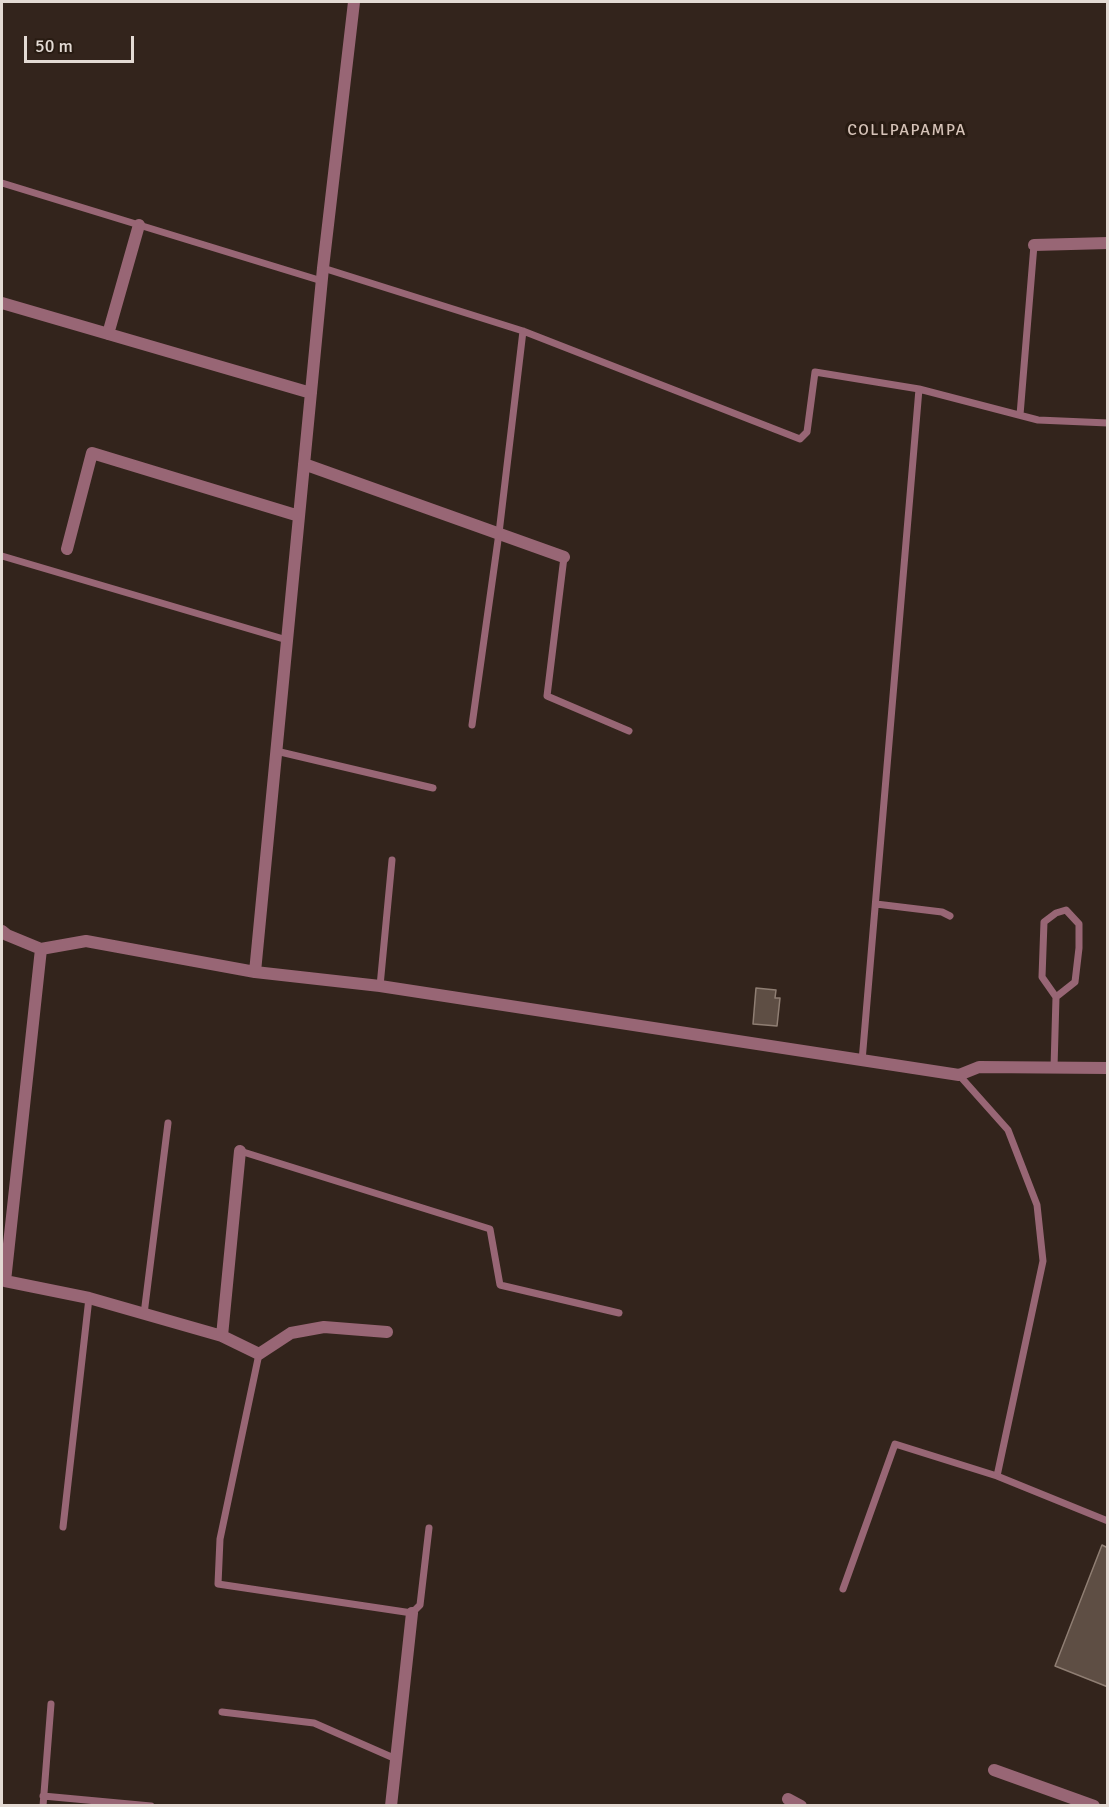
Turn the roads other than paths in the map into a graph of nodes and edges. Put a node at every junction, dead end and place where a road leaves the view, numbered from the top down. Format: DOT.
graph roads {
  1 [pos="354,2"];
  2 [pos="2,183"];
  3 [pos="140,225"];
  4 [pos="1107,243"];
  5 [pos="1034,245"];
  6 [pos="322,274"];
  7 [pos="2,303"];
  8 [pos="523,332"];
  9 [pos="108,334"];
  10 [pos="919,389"];
  11 [pos="311,393"];
  12 [pos="1020,416"];
  13 [pos="1107,423"];
  14 [pos="304,464"];
  15 [pos="299,516"];
  16 [pos="499,533"];
  17 [pos="67,549"];
  18 [pos="2,556"];
  19 [pos="564,557"];
  20 [pos="287,640"];
  21 [pos="472,725"];
  22 [pos="629,731"];
  23 [pos="276,751"];
  24 [pos="433,788"];
  25 [pos="393,860"];
  26 [pos="876,904"];
  27 [pos="950,916"];
  28 [pos="2,931"];
  29 [pos="40,949"];
  30 [pos="255,972"];
  31 [pos="380,986"];
  32 [pos="1056,998"];
  33 [pos="862,1061"];
  34 [pos="1054,1068"];
  35 [pos="1107,1068"];
  36 [pos="959,1075"];
  37 [pos="168,1123"];
  38 [pos="240,1151"];
  39 [pos="89,1298"];
  40 [pos="619,1313"];
  41 [pos="144,1314"];
  42 [pos="387,1332"];
  43 [pos="222,1336"];
  44 [pos="259,1354"];
  45 [pos="997,1476"];
  46 [pos="1107,1521"];
  47 [pos="63,1527"];
  48 [pos="429,1528"];
  49 [pos="843,1588"];
  50 [pos="412,1613"];
  51 [pos="51,1704"];
  52 [pos="222,1713"];
  53 [pos="396,1759"];
  54 [pos="994,1770"];
  55 [pos="43,1796"];
  56 [pos="788,1799"];
  57 [pos="43,1806"];
  58 [pos="151,1806"];
  59 [pos="391,1806"];
  60 [pos="801,1806"];
  61 [pos="1094,1806"];
  1 -- 6 [label="street"];
  2 -- 3 [label="lane"];
  3 -- 6 [label="lane"];
  3 -- 9 [label="street"];
  4 -- 5 [label="street"];
  5 -- 12 [label="lane"];
  6 -- 8 [label="lane"];
  6 -- 11 [label="street"];
  7 -- 9 [label="street"];
  8 -- 10 [label="lane"];
  8 -- 16 [label="lane"];
  9 -- 11 [label="street"];
  10 -- 12 [label="lane"];
  10 -- 26 [label="lane"];
  11 -- 14 [label="street"];
  12 -- 13 [label="lane"];
  14 -- 15 [label="street"];
  14 -- 16 [label="street"];
  15 -- 17 [label="street"];
  15 -- 20 [label="street"];
  16 -- 19 [label="street"];
  16 -- 21 [label="lane"];
  18 -- 20 [label="lane"];
  19 -- 22 [label="lane"];
  20 -- 23 [label="street"];
  23 -- 24 [label="lane"];
  23 -- 30 [label="street"];
  25 -- 31 [label="lane"];
  26 -- 27 [label="lane"];
  26 -- 33 [label="lane"];
  28 -- 29 [label="street"];
  29 -- 30 [label="street"];
  29 -- 39 [label="street"];
  30 -- 31 [label="street"];
  31 -- 33 [label="street"];
  32 -- 32 [label="lane"];
  32 -- 34 [label="lane"];
  33 -- 36 [label="street"];
  34 -- 35 [label="street"];
  34 -- 36 [label="street"];
  36 -- 45 [label="lane"];
  37 -- 41 [label="lane"];
  38 -- 40 [label="lane"];
  38 -- 43 [label="street"];
  39 -- 41 [label="street"];
  39 -- 47 [label="lane"];
  41 -- 43 [label="street"];
  42 -- 44 [label="street"];
  43 -- 44 [label="street"];
  44 -- 50 [label="lane"];
  45 -- 46 [label="lane"];
  45 -- 49 [label="lane"];
  48 -- 50 [label="lane"];
  50 -- 53 [label="street"];
  51 -- 55 [label="lane"];
  52 -- 53 [label="lane"];
  53 -- 59 [label="street"];
  54 -- 61 [label="street"];
  55 -- 57 [label="lane"];
  55 -- 58 [label="lane"];
  56 -- 60 [label="street"];
}
